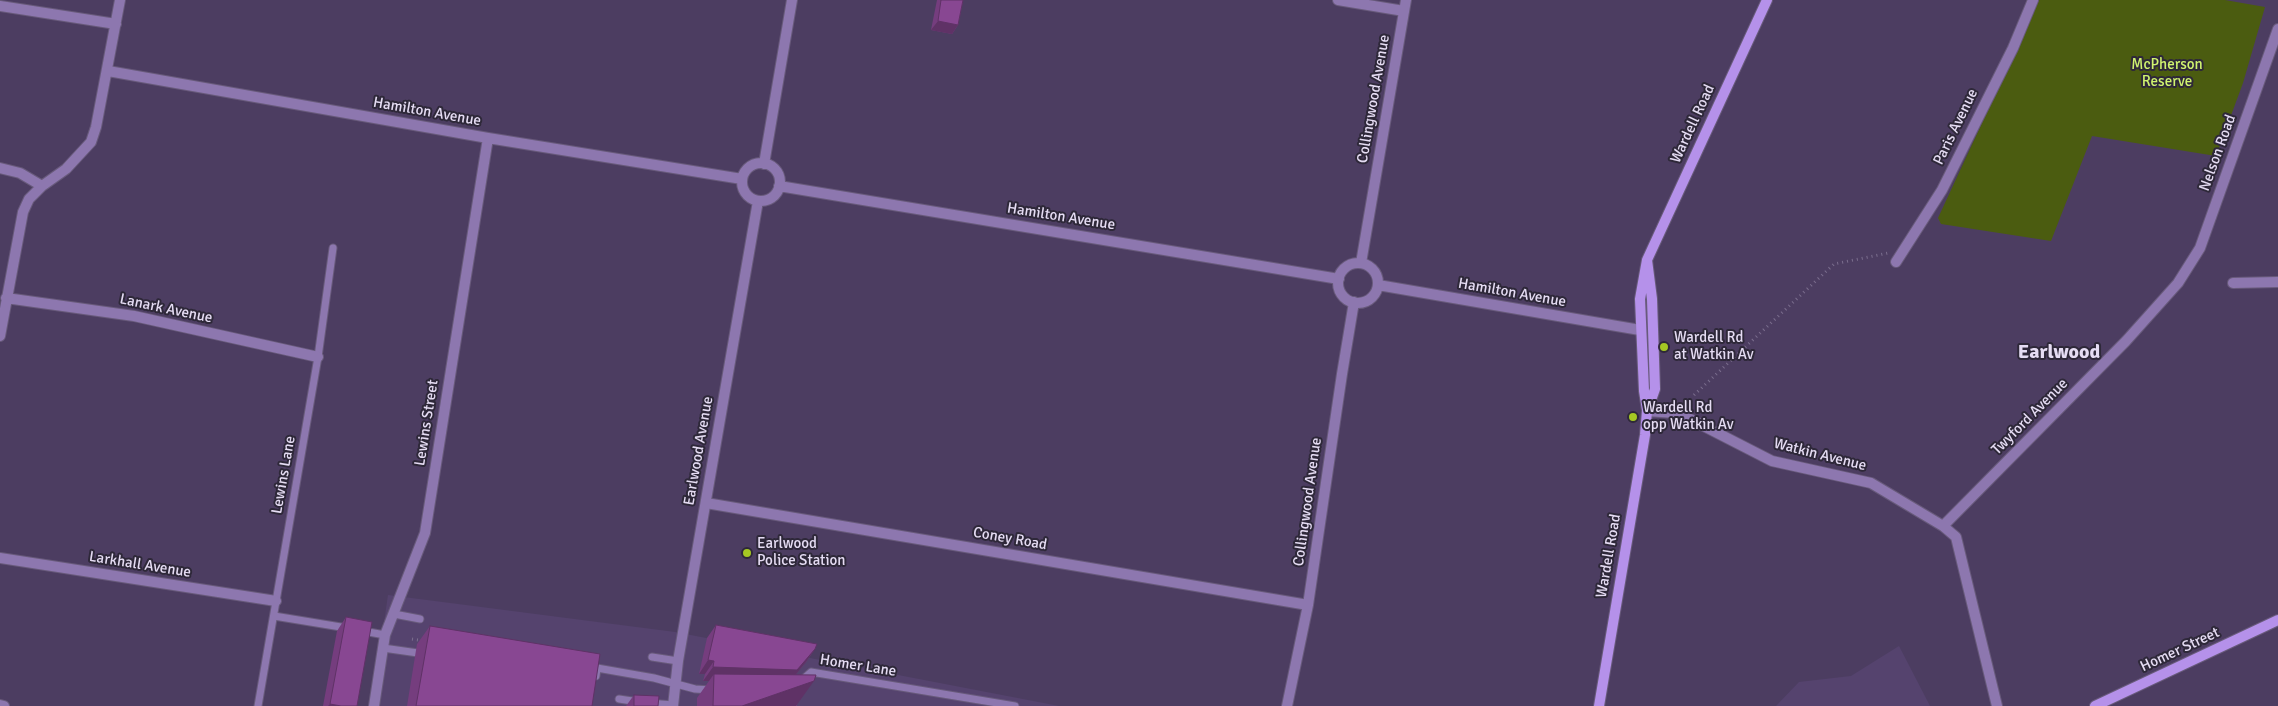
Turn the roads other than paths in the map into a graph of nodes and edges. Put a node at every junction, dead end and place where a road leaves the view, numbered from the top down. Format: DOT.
graph roads {
  1 [pos="120,0"];
  2 [pos="792,0"];
  3 [pos="1338,0"];
  4 [pos="1406,0"];
  5 [pos="1766,0"];
  6 [pos="2032,0"];
  7 [pos="0,6"];
  8 [pos="1404,11"];
  9 [pos="116,24"];
  10 [pos="2278,29"];
  11 [pos="108,71"];
  12 [pos="488,138"];
  13 [pos="764,164"];
  14 [pos="0,168"];
  15 [pos="742,179"];
  16 [pos="42,186"];
  17 [pos="779,186"];
  18 [pos="758,201"];
  19 [pos="333,248"];
  20 [pos="1647,260"];
  21 [pos="1896,262"];
  22 [pos="1361,263"];
  23 [pos="1339,279"];
  24 [pos="2278,282"];
  25 [pos="2233,283"];
  26 [pos="2178,284"];
  27 [pos="1378,285"];
  28 [pos="6,298"];
  29 [pos="1354,302"];
  30 [pos="1640,330"];
  31 [pos="0,336"];
  32 [pos="318,358"];
  33 [pos="1647,411"];
  34 [pos="706,503"];
  35 [pos="1943,526"];
  36 [pos="0,558"];
  37 [pos="276,601"];
  38 [pos="1308,605"];
  39 [pos="394,614"];
  40 [pos="274,616"];
  41 [pos="420,619"];
  42 [pos="2278,620"];
  43 [pos="385,635"];
  44 [pos="383,648"];
  45 [pos="434,656"];
  46 [pos="652,657"];
  47 [pos="678,661"];
  48 [pos="675,682"];
  49 [pos="594,685"];
  50 [pos="796,685"];
  51 [pos="722,690"];
  52 [pos="619,700"];
  53 [pos="0,705"];
  54 [pos="4,706"];
  55 [pos="258,706"];
  56 [pos="374,706"];
  57 [pos="673,706"];
  58 [pos="1015,706"];
  59 [pos="1287,706"];
  60 [pos="1599,706"];
  61 [pos="1998,706"];
  62 [pos="2095,706"];
  1 -- 9 [label="street"];
  2 -- 13 [label="street"];
  3 -- 8 [label="street"];
  4 -- 8 [label="street, Collingwood Avenue"];
  5 -- 20 [label="street, Wardell Road"];
  6 -- 21 [label="street, Paris Avenue"];
  7 -- 9 [label="street"];
  8 -- 22 [label="street, Collingwood Avenue"];
  9 -- 11 [label="street"];
  10 -- 26 [label="street, Nelson Road"];
  11 -- 12 [label="street, Hamilton Avenue"];
  11 -- 16 [label="street"];
  12 -- 15 [label="street, Hamilton Avenue"];
  12 -- 39 [label="street, Lewins Street"];
  13 -- 15 [label="street"];
  13 -- 17 [label="street"];
  14 -- 16 [label="street"];
  15 -- 18 [label="street"];
  16 -- 28 [label="street"];
  17 -- 18 [label="street"];
  17 -- 23 [label="street, Hamilton Avenue"];
  18 -- 34 [label="street, Earlwood Avenue"];
  19 -- 32 [label="lane, Lewins Lane"];
  20 -- 30 [label="street, Wardell Road"];
  20 -- 33 [label="street, Wardell Road"];
  22 -- 23 [label="street"];
  22 -- 27 [label="street"];
  23 -- 29 [label="street"];
  24 -- 25 [label="street"];
  26 -- 35 [label="street, Twyford Avenue"];
  27 -- 29 [label="street"];
  27 -- 30 [label="street, Hamilton Avenue"];
  28 -- 31 [label="street"];
  28 -- 32 [label="street, Lanark Avenue"];
  29 -- 38 [label="street, Collingwood Avenue"];
  30 -- 33 [label="street, Wardell Road"];
  32 -- 37 [label="lane, Lewins Lane"];
  33 -- 35 [label="street, Watkin Avenue"];
  33 -- 60 [label="street, Wardell Road"];
  34 -- 38 [label="street, Coney Road"];
  34 -- 47 [label="street, Earlwood Avenue"];
  35 -- 61 [label="street, Watkin Avenue"];
  36 -- 37 [label="street, Larkhall Avenue"];
  37 -- 40 [label="lane, Lewins Lane"];
  38 -- 59 [label="street, Collingwood Avenue"];
  39 -- 41 [label="lane"];
  39 -- 43 [label="street, Lewins Street"];
  40 -- 43 [label="lane"];
  40 -- 55 [label="lane, Lewins Lane"];
  42 -- 62 [label="street, Homer Street"];
  43 -- 44 [label="street, Lewins Street"];
  44 -- 45 [label="lane"];
  44 -- 56 [label="street, Lewins Street"];
  46 -- 47 [label="lane"];
  47 -- 48 [label="street, Earlwood Avenue"];
  48 -- 49 [label="lane"];
  48 -- 51 [label="lane"];
  48 -- 57 [label="street, Earlwood Avenue"];
  50 -- 58 [label="lane, Homer Lane"];
  52 -- 57 [label="lane"];
  53 -- 54 [label="street"];
}
